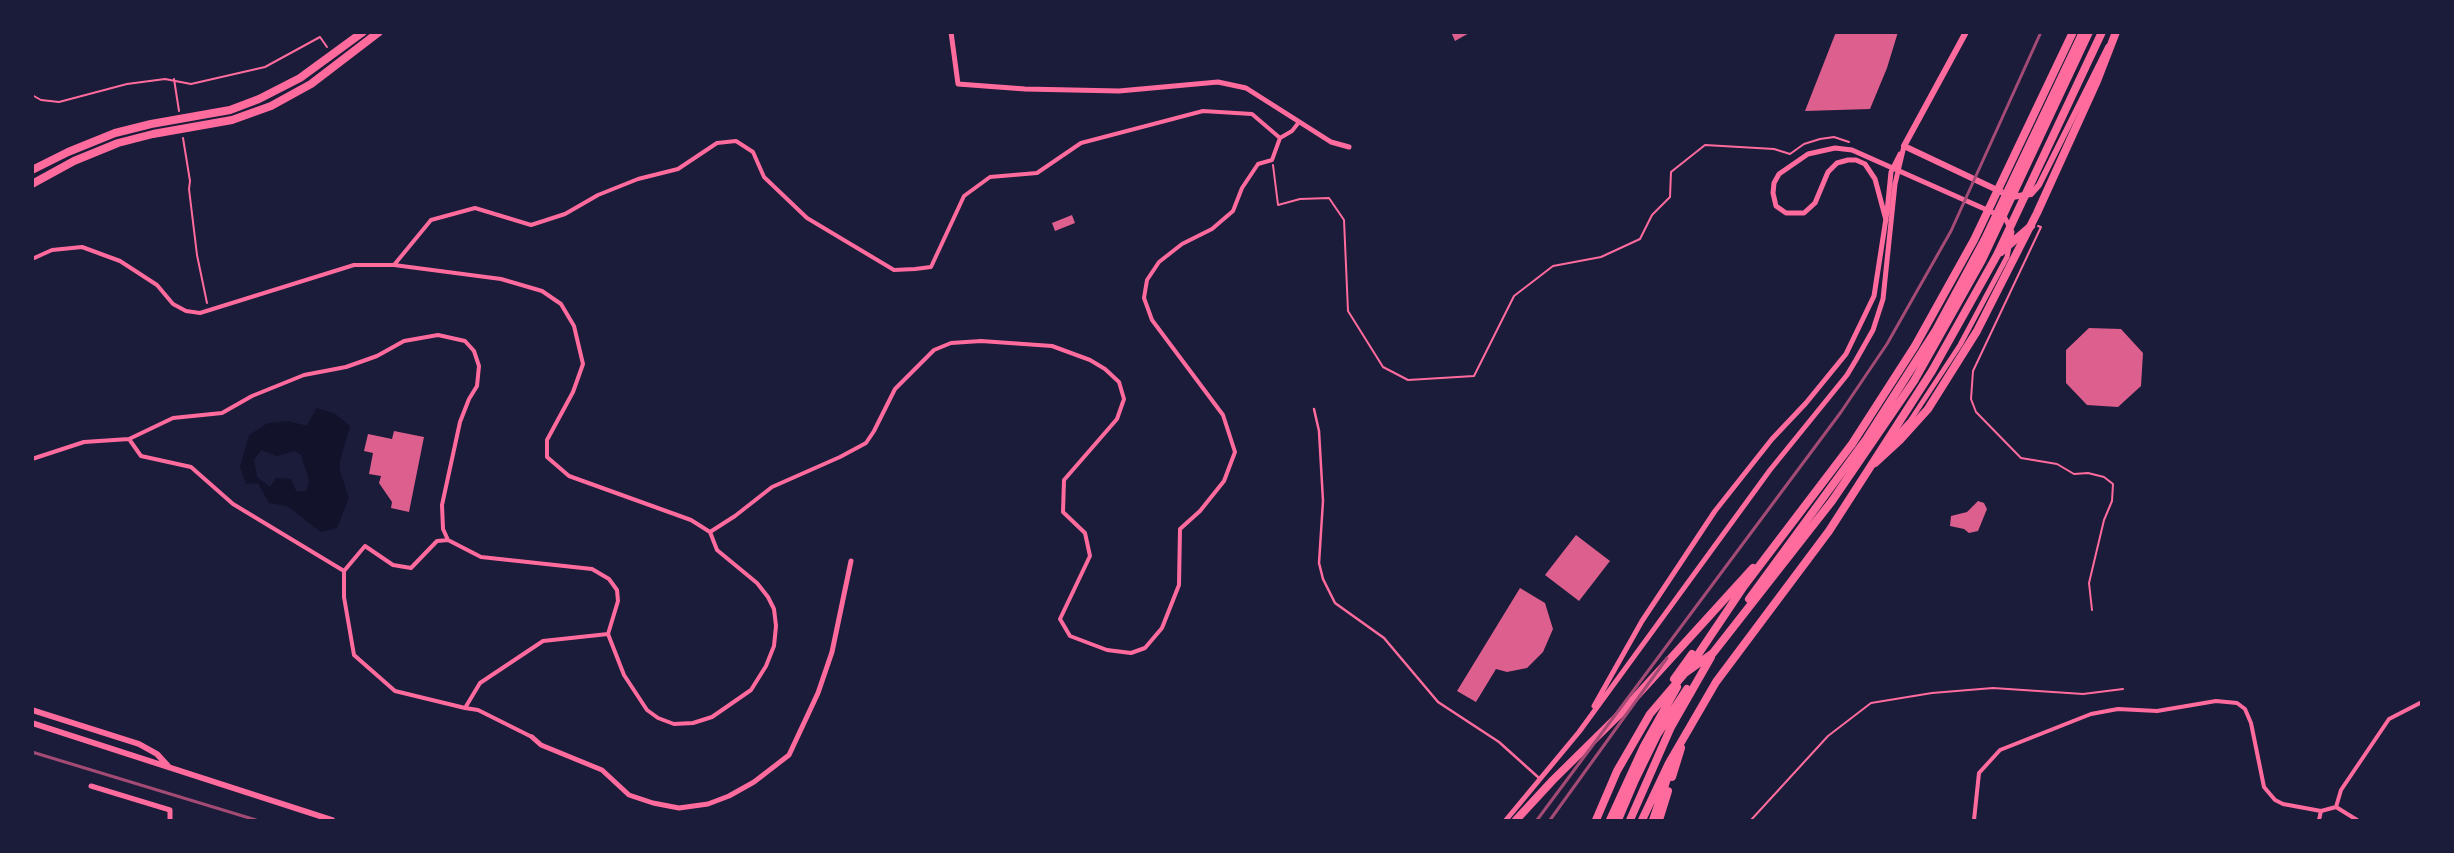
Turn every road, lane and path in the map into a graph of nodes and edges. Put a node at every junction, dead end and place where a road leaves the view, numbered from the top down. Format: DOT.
graph roads {
  1 [pos="363,32"];
  2 [pos="379,32"];
  3 [pos="951,32"];
  4 [pos="1966,32"];
  5 [pos="2073,32"];
  6 [pos="2078,32"];
  7 [pos="2083,32"];
  8 [pos="2090,32"];
  9 [pos="2102,32"];
  10 [pos="2115,34"];
  11 [pos="333,55"];
  12 [pos="32,95"];
  13 [pos="1299,122"];
  14 [pos="1280,138"];
  15 [pos="1856,144"];
  16 [pos="1904,146"];
  17 [pos="1349,147"];
  18 [pos="1272,160"];
  19 [pos="32,170"];
  20 [pos="190,181"];
  21 [pos="32,184"];
  22 [pos="1886,220"];
  23 [pos="2031,226"];
  24 [pos="2041,227"];
  25 [pos="1997,255"];
  26 [pos="32,259"];
  27 [pos="394,265"];
  28 [pos="210,310"];
  29 [pos="1314,410"];
  30 [pos="129,439"];
  31 [pos="1883,450"];
  32 [pos="32,459"];
  33 [pos="1875,463"];
  34 [pos="1794,522"];
  35 [pos="710,532"];
  36 [pos="448,540"];
  37 [pos="851,561"];
  38 [pos="344,571"];
  39 [pos="1743,592"];
  40 [pos="1754,601"];
  41 [pos="2092,610"];
  42 [pos="608,634"];
  43 [pos="1713,653"];
  44 [pos="2123,689"];
  45 [pos="2422,702"];
  46 [pos="465,708"];
  47 [pos="32,710"];
  48 [pos="1650,714"];
  49 [pos="32,722"];
  50 [pos="1688,727"];
  51 [pos="1579,732"];
  52 [pos="532,737"];
  53 [pos="170,769"];
  54 [pos="1540,779"];
  55 [pos="91,786"];
  56 [pos="2336,807"];
  57 [pos="2321,811"];
  58 [pos="170,820"];
  59 [pos="332,820"];
  60 [pos="1506,820"];
  61 [pos="1516,820"];
  62 [pos="1596,820"];
  63 [pos="1610,820"];
  64 [pos="1618,820"];
  65 [pos="1630,820"];
  66 [pos="1642,820"];
  67 [pos="1653,820"];
  68 [pos="1659,820"];
  69 [pos="1750,820"];
  70 [pos="1974,820"];
  71 [pos="2319,820"];
  72 [pos="2357,820"];
  1 -- 11 [label="main road"];
  2 -- 21 [label="main road"];
  3 -- 13 [label="street"];
  4 -- 16 [label="street"];
  5 -- 34 [label="main road"];
  6 -- 39 [label="main road"];
  7 -- 65 [label="main road"];
  8 -- 40 [label="main road"];
  9 -- 25 [label="main road"];
  10 -- 16 [label="street"];
  10 -- 23 [label="main road"];
  11 -- 12 [label="path"];
  11 -- 19 [label="main road"];
  13 -- 14 [label="street"];
  13 -- 17 [label="street"];
  14 -- 18 [label="street"];
  14 -- 27 [label="street"];
  15 -- 18 [label="path"];
  16 -- 22 [label="street"];
  16 -- 51 [label="street"];
  18 -- 35 [label="street"];
  20 -- 28 [label="path"];
  22 -- 31 [label="street"];
  22 -- 51 [label="street"];
  23 -- 25 [label="main road"];
  23 -- 33 [label="main road"];
  24 -- 41 [label="path"];
  25 -- 31 [label="main road"];
  26 -- 28 [label="street"];
  27 -- 28 [label="street"];
  27 -- 35 [label="street"];
  29 -- 54 [label="lane"];
  30 -- 32 [label="street"];
  30 -- 36 [label="street"];
  30 -- 38 [label="street"];
  31 -- 33 [label="main road"];
  33 -- 50 [label="main road"];
  34 -- 61 [label="main road"];
  34 -- 63 [label="main road"];
  35 -- 42 [label="street"];
  36 -- 38 [label="street"];
  36 -- 42 [label="street"];
  37 -- 52 [label="street"];
  38 -- 46 [label="street"];
  39 -- 40 [label="main road"];
  39 -- 48 [label="main road"];
  40 -- 43 [label="main road"];
  42 -- 46 [label="street"];
  43 -- 48 [label="main road"];
  43 -- 64 [label="main road"];
  44 -- 69 [label="path"];
  45 -- 56 [label="street"];
  46 -- 52 [label="street"];
  47 -- 53 [label="street"];
  48 -- 62 [label="main road"];
  49 -- 53 [label="street"];
  50 -- 66 [label="main road"];
  50 -- 67 [label="main road"];
  50 -- 68 [label="main road"];
  51 -- 54 [label="street"];
  53 -- 59 [label="street"];
  54 -- 60 [label="street"];
  55 -- 58 [label="street"];
  56 -- 57 [label="street"];
  56 -- 72 [label="street"];
  57 -- 70 [label="street"];
  57 -- 71 [label="street"];
}
